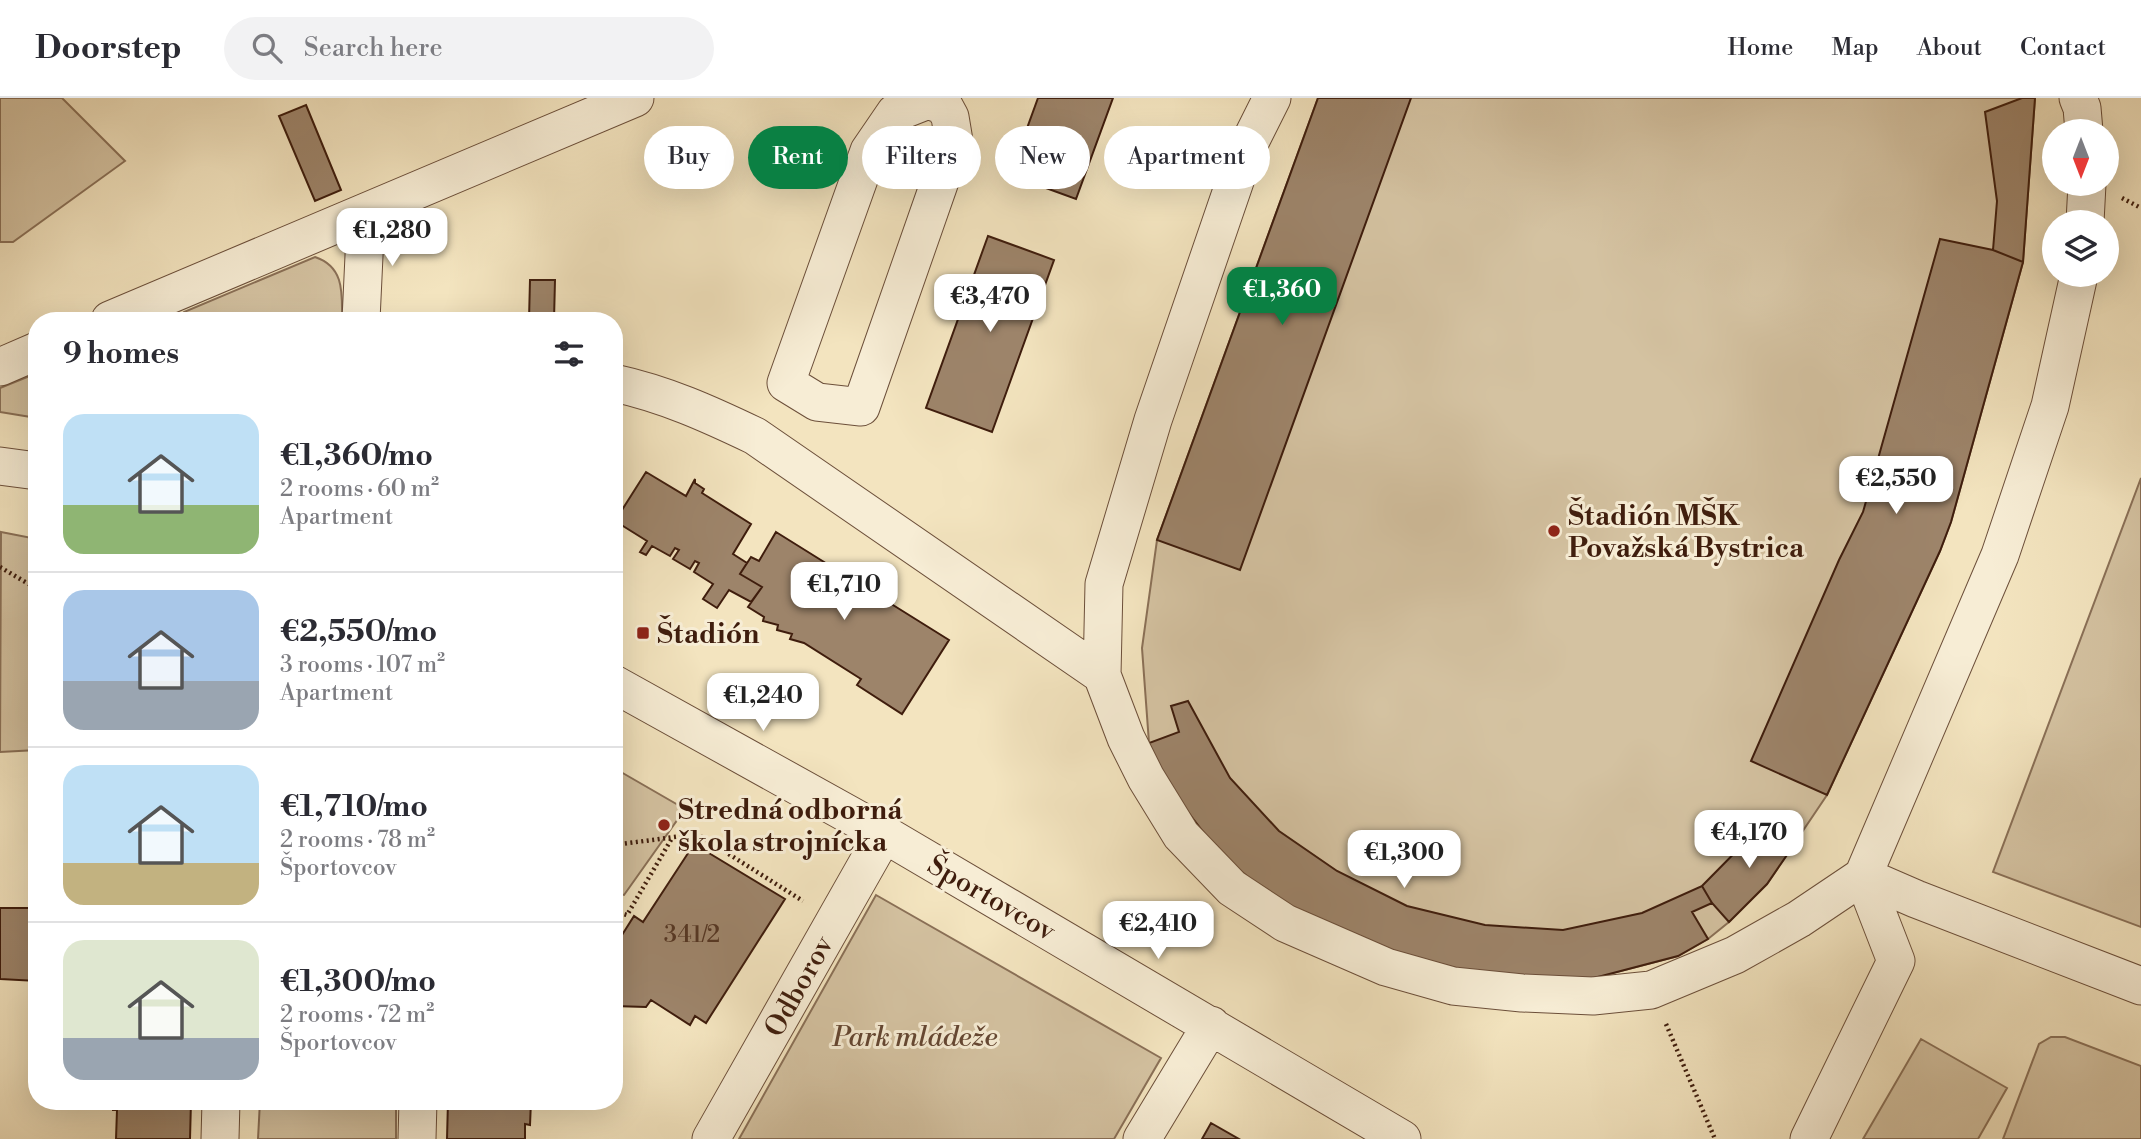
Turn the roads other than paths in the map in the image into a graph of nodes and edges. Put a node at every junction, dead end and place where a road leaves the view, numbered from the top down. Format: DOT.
graph roads {
  1 [pos="635,98"];
  2 [pos="1272,98"];
  3 [pos="2078,98"];
  4 [pos="890,106"];
  5 [pos="2083,119"];
  6 [pos="366,213"];
  7 [pos="2076,287"];
  8 [pos="167,307"];
  9 [pos="145,312"];
  10 [pos="360,312"];
  11 [pos="28,355"];
  12 [pos="0,367"];
  13 [pos="623,385"];
  14 [pos="0,466"];
  15 [pos="28,470"];
  16 [pos="1102,674"];
  17 [pos="623,689"];
  18 [pos="884,834"];
  19 [pos="1863,876"];
  20 [pos="2141,986"];
  21 [pos="1211,1025"];
  22 [pos="222,1110"];
  23 [pos="418,1110"];
  24 [pos="220,1139"];
  25 [pos="417,1139"];
  26 [pos="712,1139"];
  27 [pos="1142,1139"];
  28 [pos="1402,1139"];
  29 [pos="1810,1139"];
  1 -- 6 [label="street"];
  2 -- 16 [label="street"];
  3 -- 5 [label="street"];
  4 -- 4 [label="street"];
  6 -- 8 [label="street"];
  6 -- 10 [label="street"];
  7 -- 19 [label="street"];
  8 -- 9 [label="street"];
  11 -- 12 [label="street"];
  13 -- 16 [label="street"];
  14 -- 15 [label="street"];
  16 -- 19 [label="street"];
  17 -- 18 [label="street, Športovcov"];
  18 -- 21 [label="street, Športovcov"];
  18 -- 26 [label="street, Odborov"];
  19 -- 20 [label="street"];
  19 -- 29 [label="street"];
  21 -- 27 [label="street"];
  21 -- 28 [label="street, Športovcov"];
  22 -- 24 [label="street"];
  23 -- 25 [label="street"];
}
